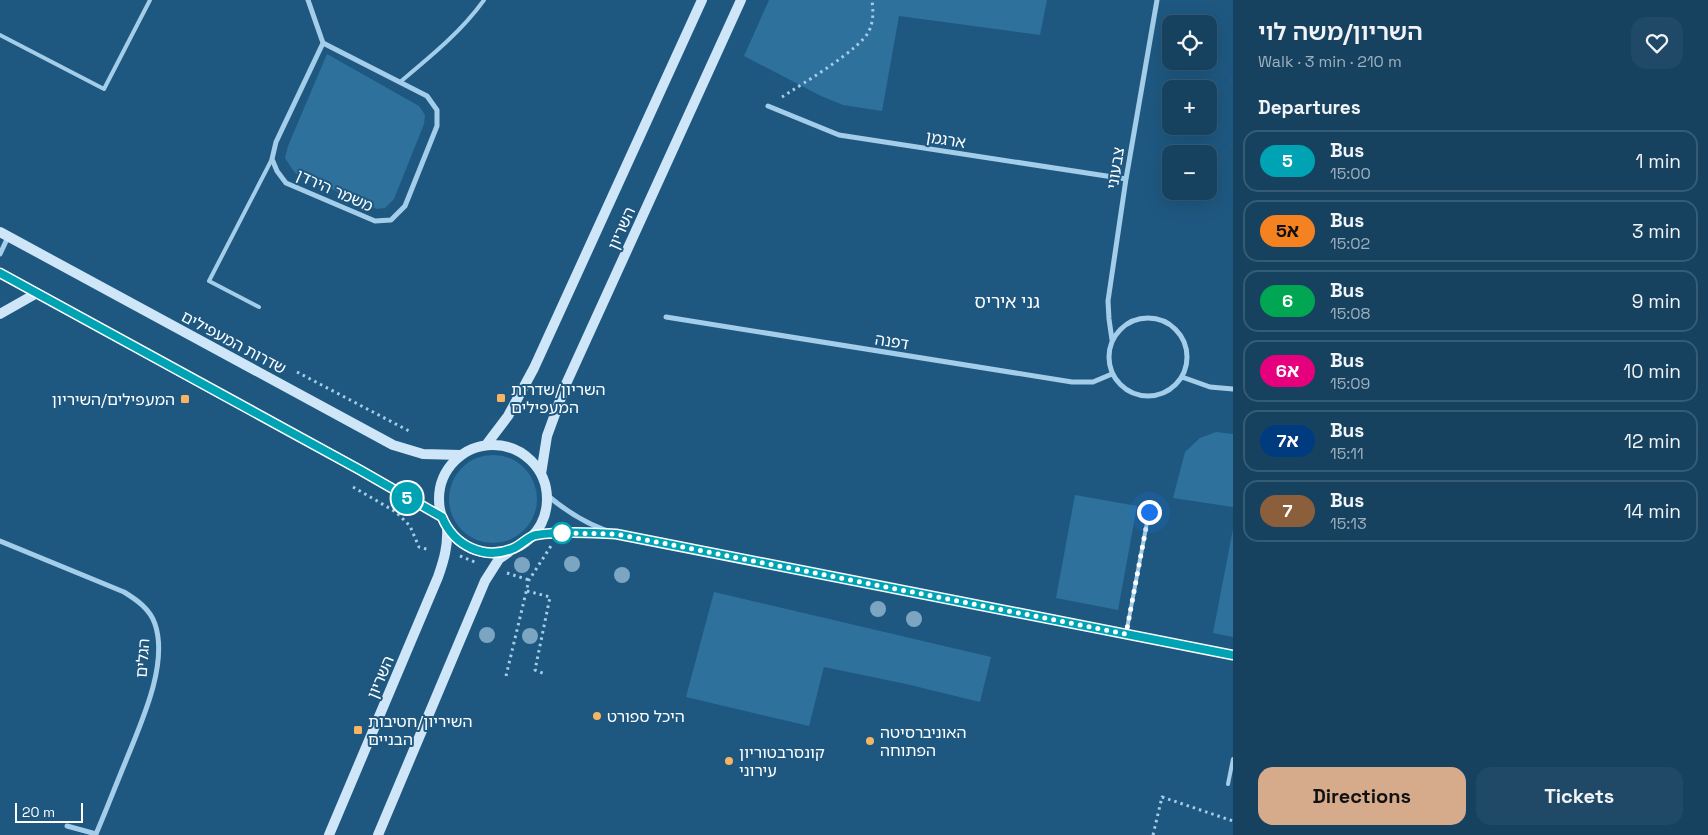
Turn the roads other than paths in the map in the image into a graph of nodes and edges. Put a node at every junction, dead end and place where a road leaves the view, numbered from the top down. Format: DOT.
graph roads {
  1 [pos="150,0"];
  2 [pos="308,0"];
  3 [pos="484,0"];
  4 [pos="702,0"];
  5 [pos="741,0"];
  6 [pos="1157,0"];
  7 [pos="0,35"];
  8 [pos="322,43"];
  9 [pos="400,82"];
  10 [pos="768,106"];
  11 [pos="272,159"];
  12 [pos="1126,179"];
  13 [pos="4,235"];
  14 [pos="0,254"];
  15 [pos="0,273"];
  16 [pos="36,293"];
  17 [pos="259,307"];
  18 [pos="0,314"];
  19 [pos="666,317"];
  20 [pos="1112,340"];
  21 [pos="1112,374"];
  22 [pos="1182,377"];
  23 [pos="1233,389"];
  24 [pos="486,445"];
  25 [pos="460,455"];
  26 [pos="541,474"];
  27 [pos="547,495"];
  28 [pos="1149,512"];
  29 [pos="442,517"];
  30 [pos="447,528"];
  31 [pos="616,534"];
  32 [pos="533,535"];
  33 [pos="0,541"];
  34 [pos="511,550"];
  35 [pos="1126,634"];
  36 [pos="1233,655"];
  37 [pos="1233,759"];
  38 [pos="1228,784"];
  39 [pos="68,826"];
  40 [pos="329,835"];
  41 [pos="378,835"];
  1 -- 7 [label="lane"];
  2 -- 8 [label="street"];
  3 -- 9 [label="lane"];
  4 -- 24 [label="street, השריון"];
  5 -- 26 [label="street, השריון"];
  6 -- 12 [label="street, צבעוני"];
  8 -- 9 [label="street, משמר הירדן"];
  8 -- 11 [label="street"];
  9 -- 11 [label="street, משמר הירדן"];
  10 -- 12 [label="street, ארגמן"];
  11 -- 17 [label="lane"];
  12 -- 20 [label="street, צבעוני"];
  13 -- 14 [label="street"];
  13 -- 25 [label="street, שדרות המעפילים"];
  15 -- 16 [label="street"];
  16 -- 18 [label="street"];
  16 -- 29 [label="street"];
  19 -- 21 [label="street, דפנה"];
  20 -- 21 [label="street"];
  20 -- 22 [label="street"];
  21 -- 22 [label="street"];
  22 -- 23 [label="street"];
  24 -- 25 [label="street"];
  24 -- 26 [label="street"];
  25 -- 29 [label="street"];
  26 -- 27 [label="street"];
  27 -- 31 [label="street"];
  27 -- 32 [label="street"];
  28 -- 35 [label="lane"];
  29 -- 30 [label="street"];
  30 -- 34 [label="street"];
  30 -- 40 [label="street, השריון"];
  31 -- 32 [label="street"];
  31 -- 35 [label="street"];
  32 -- 34 [label="street"];
  33 -- 39 [label="street, הגלים"];
  34 -- 41 [label="street"];
  35 -- 36 [label="street"];
  37 -- 38 [label="lane"];
}
